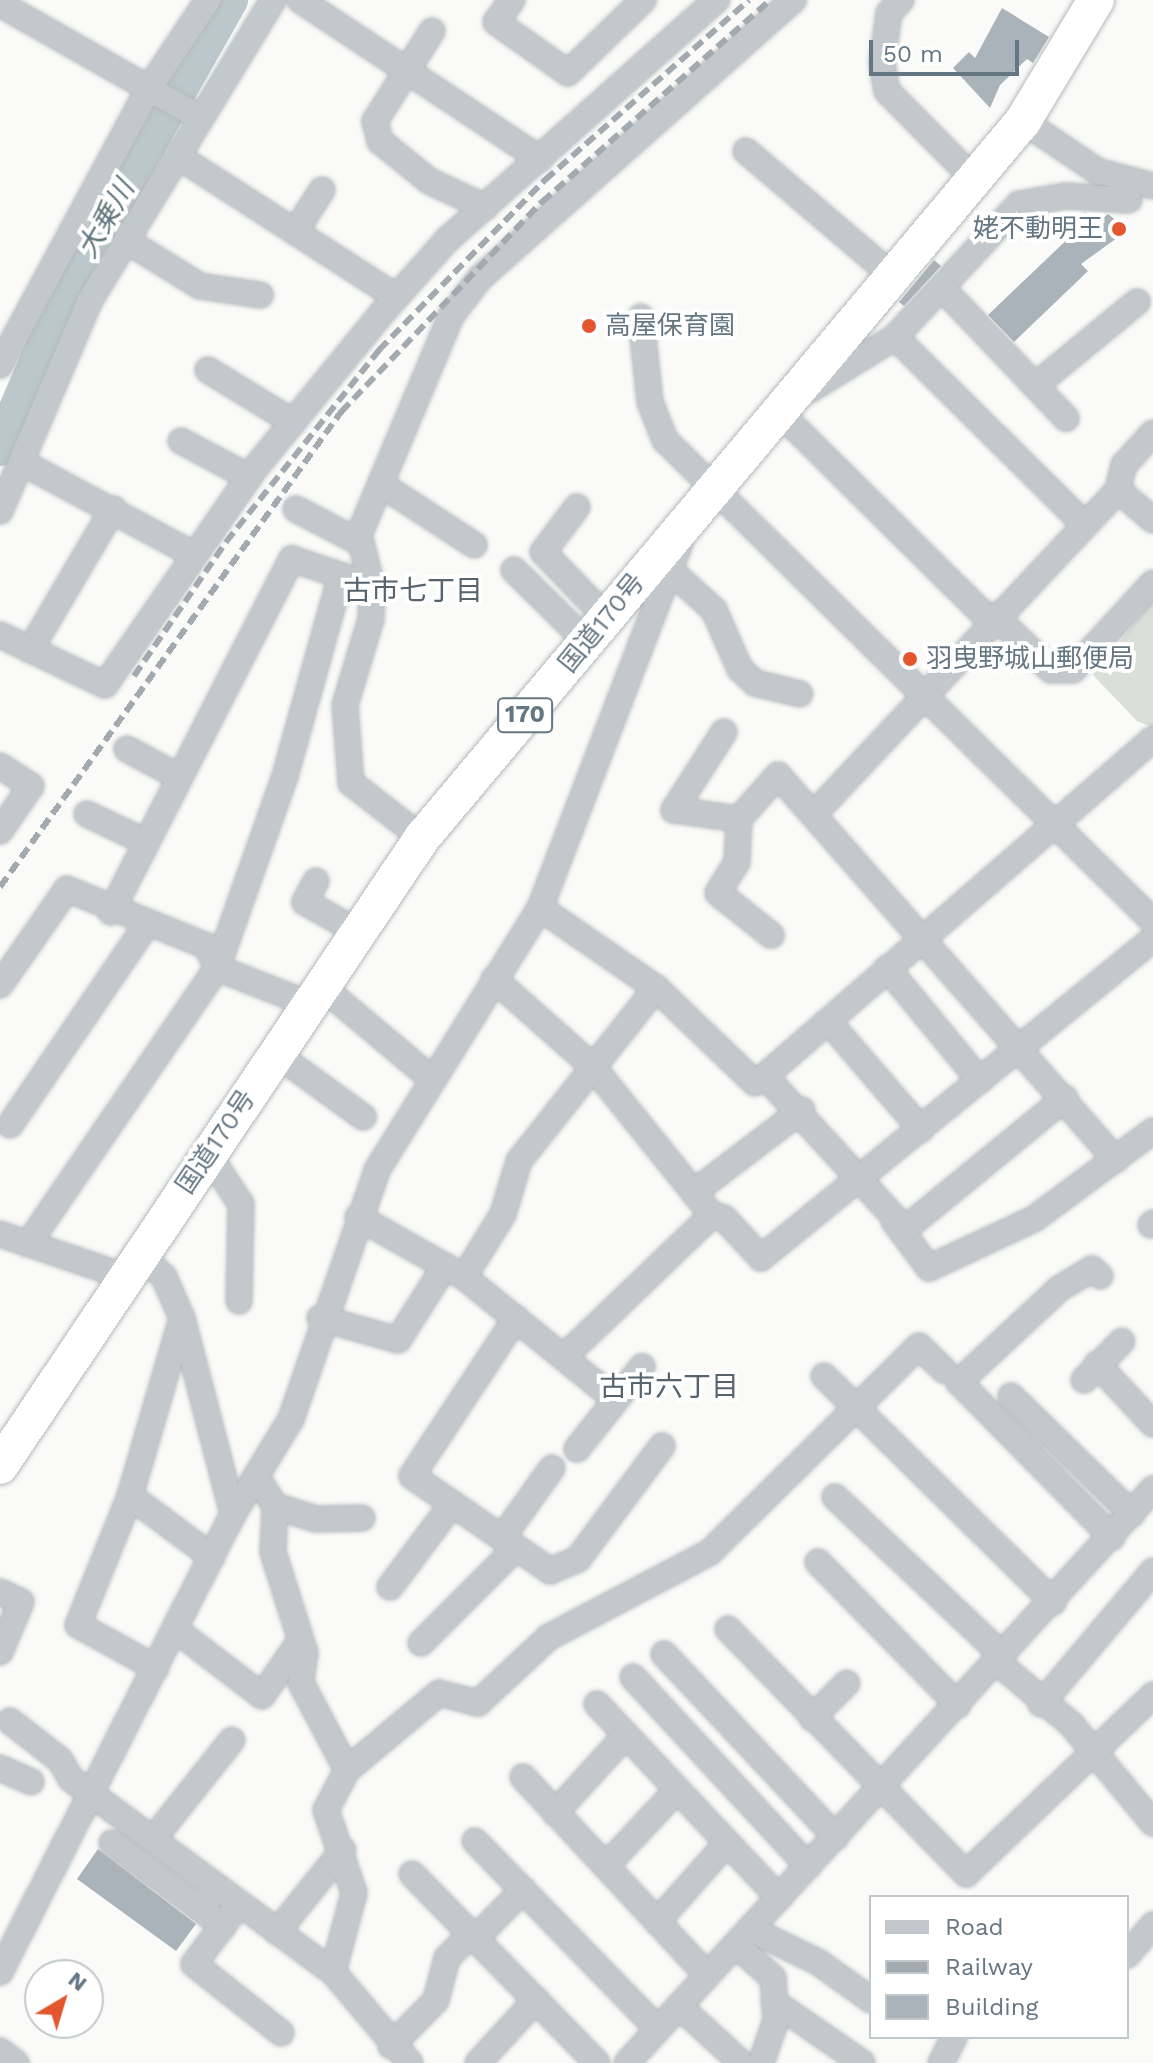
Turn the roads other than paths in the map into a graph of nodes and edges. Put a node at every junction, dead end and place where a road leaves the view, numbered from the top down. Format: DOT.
graph roads {
  1 [pos="208,0"];
  2 [pos="273,0"];
  3 [pos="300,0"];
  4 [pos="512,0"];
  5 [pos="643,0"];
  6 [pos="716,0"];
  7 [pos="793,0"];
  8 [pos="901,0"];
  9 [pos="1096,0"];
  10 [pos="0,4"];
  11 [pos="432,31"];
  12 [pos="404,70"];
  13 [pos="150,87"];
  14 [pos="199,117"];
  15 [pos="1023,121"];
  16 [pos="746,151"];
  17 [pos="176,155"];
  18 [pos="540,159"];
  19 [pos="975,180"];
  20 [pos="1153,186"];
  21 [pos="322,190"];
  22 [pos="1129,200"];
  23 [pos="485,207"];
  24 [pos="295,232"];
  25 [pos="127,241"];
  26 [pos="895,278"];
  27 [pos="942,288"];
  28 [pos="260,295"];
  29 [pos="396,297"];
  30 [pos="1137,302"];
  31 [pos="641,317"];
  32 [pos="895,337"];
  33 [pos="0,365"];
  34 [pos="208,370"];
  35 [pos="1036,385"];
  36 [pos="787,407"];
  37 [pos="1066,418"];
  38 [pos="293,422"];
  39 [pos="1153,433"];
  40 [pos="181,441"];
  41 [pos="23,463"];
  42 [pos="249,477"];
  43 [pos="382,485"];
  44 [pos="718,490"];
  45 [pos="1118,490"];
  46 [pos="577,507"];
  47 [pos="113,509"];
  48 [pos="296,509"];
  49 [pos="0,511"];
  50 [pos="1153,520"];
  51 [pos="1084,524"];
  52 [pos="361,543"];
  53 [pos="474,545"];
  54 [pos="193,554"];
  55 [pos="662,565"];
  56 [pos="514,570"];
  57 [pos="341,576"];
  58 [pos="1153,583"];
  59 [pos="372,586"];
  60 [pos="992,617"];
  61 [pos="597,630"];
  62 [pos="0,635"];
  63 [pos="30,650"];
  64 [pos="800,694"];
  65 [pos="926,695"];
  66 [pos="724,732"];
  67 [pos="1153,739"];
  68 [pos="127,749"];
  69 [pos="0,766"];
  70 [pos="179,777"];
  71 [pos="815,813"];
  72 [pos="87,814"];
  73 [pos="739,819"];
  74 [pos="1054,821"];
  75 [pos="0,831"];
  76 [pos="422,838"];
  77 [pos="146,842"];
  78 [pos="316,881"];
  79 [pos="540,908"];
  80 [pos="111,912"];
  81 [pos="1153,921"];
  82 [pos="147,924"];
  83 [pos="356,931"];
  84 [pos="771,935"];
  85 [pos="923,937"];
  86 [pos="1153,939"];
  87 [pos="217,968"];
  88 [pos="887,968"];
  89 [pos="494,979"];
  90 [pos="0,985"];
  91 [pos="656,988"];
  92 [pos="315,995"];
  93 [pos="828,1021"];
  94 [pos="1023,1047"];
  95 [pos="275,1053"];
  96 [pos="593,1067"];
  97 [pos="432,1079"];
  98 [pos="980,1081"];
  99 [pos="755,1083"];
  100 [pos="1065,1098"];
  101 [pos="802,1110"];
  102 [pos="363,1117"];
  103 [pos="3,1128"];
  104 [pos="921,1129"];
  105 [pos="1153,1131"];
  106 [pos="208,1154"];
  107 [pos="1116,1160"];
  108 [pos="860,1179"];
  109 [pos="697,1190"];
  110 [pos="712,1215"];
  111 [pos="358,1217"];
  112 [pos="894,1221"];
  113 [pos="0,1234"];
  114 [pos="28,1244"];
  115 [pos="134,1266"];
  116 [pos="454,1272"];
  117 [pos="1100,1276"];
  118 [pos="239,1301"];
  119 [pos="182,1318"];
  120 [pos="320,1318"];
  121 [pos="516,1318"];
  122 [pos="1122,1341"];
  123 [pos="565,1356"];
  124 [pos="642,1367"];
  125 [pos="944,1370"];
  126 [pos="824,1376"];
  127 [pos="1011,1396"];
  128 [pos="612,1397"];
  129 [pos="856,1408"];
  130 [pos="1153,1424"];
  131 [pos="662,1446"];
  132 [pos="577,1449"];
  133 [pos="0,1466"];
  134 [pos="552,1468"];
  135 [pos="258,1479"];
  136 [pos="1153,1489"];
  137 [pos="130,1496"];
  138 [pos="835,1497"];
  139 [pos="452,1504"];
  140 [pos="275,1506"];
  141 [pos="233,1514"];
  142 [pos="1132,1514"];
  143 [pos="362,1518"];
  144 [pos="1112,1537"];
  145 [pos="509,1543"];
  146 [pos="212,1557"];
  147 [pos="818,1562"];
  148 [pos="1153,1571"];
  149 [pos="390,1587"];
  150 [pos="0,1592"];
  151 [pos="1053,1602"];
  152 [pos="728,1629"];
  153 [pos="176,1630"];
  154 [pos="300,1641"];
  155 [pos="421,1643"];
  156 [pos="0,1652"];
  157 [pos="664,1654"];
  158 [pos="1000,1659"];
  159 [pos="156,1668"];
  160 [pos="633,1677"];
  161 [pos="847,1683"];
  162 [pos="1153,1695"];
  163 [pos="597,1704"];
  164 [pos="1041,1704"];
  165 [pos="958,1705"];
  166 [pos="812,1718"];
  167 [pos="10,1721"];
  168 [pos="626,1735"];
  169 [pos="741,1736"];
  170 [pos="232,1740"];
  171 [pos="1091,1753"];
  172 [pos="713,1763"];
  173 [pos="347,1770"];
  174 [pos="2,1773"];
  175 [pos="523,1777"];
  176 [pos="31,1782"];
  177 [pos="677,1790"];
  178 [pos="879,1790"];
  179 [pos="91,1793"];
  180 [pos="555,1813"];
  181 [pos="1153,1823"];
  182 [pos="836,1837"];
  183 [pos="154,1838"];
  184 [pos="475,1841"];
  185 [pos="112,1843"];
  186 [pos="727,1843"];
  187 [pos="343,1850"];
  188 [pos="606,1866"];
  189 [pos="808,1866"];
  190 [pos="412,1874"];
  191 [pos="523,1890"];
  192 [pos="779,1898"];
  193 [pos="239,1904"];
  194 [pos="657,1922"];
  195 [pos="1153,1925"];
  196 [pos="223,1926"];
  197 [pos="277,1932"];
  198 [pos="473,1936"];
  199 [pos="743,1937"];
  200 [pos="1129,1953"];
  201 [pos="0,1972"];
  202 [pos="333,1972"];
  203 [pos="707,1975"];
  204 [pos="869,1999"];
  205 [pos="536,2000"];
  206 [pos="774,2002"];
  207 [pos="679,2006"];
  208 [pos="658,2029"];
  209 [pos="281,2033"];
  210 [pos="953,2039"];
  211 [pos="391,2046"];
  212 [pos="0,2051"];
  213 [pos="630,2062"];
  214 [pos="750,2062"];
  215 [pos="16,2063"];
  216 [pos="410,2063"];
  217 [pos="478,2063"];
  218 [pos="597,2063"];
  219 [pos="862,2063"];
  220 [pos="941,2063"];
  1 -- 13 [label="street"];
  2 -- 14 [label="street"];
  3 -- 12 [label="street"];
  4 -- 5 [label="street"];
  6 -- 18 [label="street"];
  7 -- 43 [label="street"];
  8 -- 19 [label="street"];
  9 -- 15 [label="highway, 国道170号 / 170"];
  10 -- 13 [label="street"];
  11 -- 12 [label="street"];
  12 -- 18 [label="street"];
  12 -- 23 [label="street"];
  13 -- 14 [label="street"];
  13 -- 33 [label="street"];
  14 -- 17 [label="street"];
  15 -- 19 [label="highway, 国道170号 / 170"];
  15 -- 20 [label="street"];
  16 -- 26 [label="street"];
  17 -- 24 [label="street"];
  17 -- 25 [label="street"];
  18 -- 23 [label="street"];
  19 -- 26 [label="highway, 国道170号 / 170"];
  21 -- 24 [label="street"];
  22 -- 27 [label="street"];
  23 -- 29 [label="street"];
  24 -- 29 [label="street"];
  25 -- 28 [label="street"];
  25 -- 41 [label="street"];
  26 -- 36 [label="highway, 国道170号 / 170"];
  27 -- 32 [label="street"];
  27 -- 35 [label="street"];
  29 -- 38 [label="street"];
  30 -- 35 [label="street"];
  31 -- 44 [label="street"];
  32 -- 36 [label="street"];
  32 -- 51 [label="street"];
  34 -- 38 [label="street"];
  35 -- 37 [label="street"];
  36 -- 44 [label="highway, 国道170号 / 170"];
  36 -- 60 [label="street"];
  38 -- 42 [label="street"];
  39 -- 45 [label="street"];
  40 -- 42 [label="street"];
  41 -- 47 [label="street"];
  41 -- 49 [label="street"];
  42 -- 54 [label="street"];
  43 -- 52 [label="street"];
  43 -- 53 [label="street"];
  44 -- 55 [label="highway, 国道170号 / 170"];
  44 -- 65 [label="street"];
  45 -- 50 [label="street"];
  45 -- 51 [label="street"];
  46 -- 61 [label="street"];
  47 -- 54 [label="street"];
  47 -- 63 [label="street"];
  48 -- 52 [label="street"];
  51 -- 60 [label="street"];
  52 -- 59 [label="street"];
  54 -- 63 [label="street"];
  55 -- 61 [label="highway, 国道170号 / 170"];
  55 -- 64 [label="street"];
  55 -- 79 [label="street"];
  56 -- 61 [label="street"];
  57 -- 59 [label="street"];
  57 -- 70 [label="street"];
  57 -- 87 [label="street"];
  58 -- 60 [label="street"];
  59 -- 76 [label="street"];
  60 -- 65 [label="street"];
  61 -- 76 [label="highway, 国道170号 / 170"];
  62 -- 63 [label="street"];
  65 -- 71 [label="street"];
  65 -- 74 [label="street"];
  66 -- 73 [label="street"];
  67 -- 74 [label="street"];
  68 -- 70 [label="street"];
  69 -- 75 [label="street"];
  70 -- 77 [label="street"];
  71 -- 73 [label="street"];
  71 -- 85 [label="street"];
  72 -- 77 [label="street"];
  73 -- 84 [label="street"];
  74 -- 81 [label="street"];
  74 -- 85 [label="street"];
  76 -- 83 [label="highway, 国道170号 / 170"];
  77 -- 80 [label="street"];
  78 -- 83 [label="street"];
  79 -- 89 [label="street"];
  79 -- 91 [label="street"];
  80 -- 82 [label="street"];
  80 -- 90 [label="street"];
  82 -- 87 [label="street"];
  82 -- 103 [label="street"];
  83 -- 92 [label="highway, 国道170号 / 170"];
  85 -- 88 [label="street"];
  85 -- 94 [label="street"];
  86 -- 94 [label="street"];
  87 -- 92 [label="street"];
  87 -- 114 [label="street"];
  88 -- 93 [label="street"];
  88 -- 98 [label="street"];
  89 -- 96 [label="street"];
  89 -- 97 [label="street"];
  91 -- 96 [label="street"];
  91 -- 99 [label="street"];
  92 -- 95 [label="highway, 国道170号 / 170"];
  92 -- 97 [label="street"];
  93 -- 101 [label="street"];
  93 -- 104 [label="street"];
  94 -- 98 [label="street"];
  94 -- 100 [label="street"];
  95 -- 102 [label="street"];
  95 -- 106 [label="highway, 国道170号 / 170"];
  96 -- 109 [label="street"];
  96 -- 116 [label="street"];
  97 -- 111 [label="street"];
  98 -- 104 [label="street"];
  100 -- 107 [label="street"];
  100 -- 112 [label="street"];
  101 -- 108 [label="street"];
  101 -- 109 [label="street"];
  104 -- 108 [label="street"];
  105 -- 107 [label="street"];
  106 -- 115 [label="highway, 国道170号 / 170"];
  106 -- 118 [label="street"];
  107 -- 112 [label="street"];
  108 -- 110 [label="street"];
  108 -- 112 [label="street"];
  109 -- 110 [label="street"];
  110 -- 123 [label="street"];
  111 -- 116 [label="street"];
  111 -- 120 [label="street"];
  113 -- 114 [label="street"];
  114 -- 115 [label="street"];
  115 -- 119 [label="street"];
  115 -- 133 [label="highway, 国道170号 / 170"];
  116 -- 120 [label="street"];
  116 -- 121 [label="street"];
  117 -- 144 [label="street"];
  119 -- 137 [label="street"];
  119 -- 141 [label="street"];
  120 -- 135 [label="street"];
  121 -- 123 [label="street"];
  121 -- 139 [label="street"];
  122 -- 130 [label="street"];
  123 -- 128 [label="street"];
  124 -- 128 [label="street"];
  125 -- 129 [label="street"];
  126 -- 129 [label="street"];
  127 -- 142 [label="street"];
  128 -- 132 [label="street"];
  129 -- 151 [label="street"];
  129 -- 173 [label="street"];
  131 -- 145 [label="street"];
  134 -- 145 [label="street"];
  135 -- 140 [label="street"];
  135 -- 141 [label="street"];
  136 -- 142 [label="street"];
  137 -- 146 [label="street"];
  137 -- 159 [label="street"];
  138 -- 158 [label="street"];
  139 -- 145 [label="street"];
  139 -- 149 [label="street"];
  140 -- 143 [label="street"];
  140 -- 154 [label="street"];
  141 -- 146 [label="street"];
  142 -- 144 [label="street"];
  144 -- 151 [label="street"];
  145 -- 155 [label="street"];
  146 -- 153 [label="street"];
  147 -- 165 [label="street"];
  148 -- 164 [label="street"];
  150 -- 156 [label="street"];
  151 -- 158 [label="street"];
  152 -- 166 [label="street"];
  153 -- 154 [label="street"];
  153 -- 159 [label="street"];
  154 -- 173 [label="street"];
  157 -- 169 [label="street"];
  158 -- 164 [label="street"];
  158 -- 165 [label="street"];
  159 -- 179 [label="street"];
  160 -- 172 [label="street"];
  161 -- 166 [label="street"];
  162 -- 171 [label="street"];
  163 -- 168 [label="street"];
  164 -- 171 [label="street"];
  165 -- 178 [label="street"];
  166 -- 178 [label="street"];
  167 -- 179 [label="street"];
  168 -- 177 [label="street"];
  168 -- 180 [label="street"];
  169 -- 172 [label="street"];
  169 -- 182 [label="street"];
  170 -- 183 [label="street"];
  171 -- 178 [label="street"];
  171 -- 181 [label="street"];
  172 -- 189 [label="street"];
  173 -- 187 [label="street"];
  174 -- 176 [label="street"];
  175 -- 180 [label="street"];
  177 -- 186 [label="street"];
  177 -- 188 [label="street"];
  178 -- 182 [label="street"];
  179 -- 183 [label="street"];
  179 -- 201 [label="street"];
  180 -- 188 [label="street"];
  182 -- 189 [label="street"];
  183 -- 193 [label="street"];
  184 -- 191 [label="street"];
  185 -- 196 [label="street"];
  186 -- 192 [label="street"];
  186 -- 194 [label="street"];
  187 -- 197 [label="street"];
  187 -- 202 [label="street"];
  188 -- 194 [label="street"];
  189 -- 192 [label="street"];
  190 -- 198 [label="street"];
  191 -- 198 [label="street"];
  191 -- 208 [label="street"];
  192 -- 199 [label="street"];
  193 -- 196 [label="street"];
  193 -- 197 [label="street"];
  194 -- 203 [label="street"];
  195 -- 200 [label="street"];
  196 -- 209 [label="street"];
  197 -- 202 [label="street"];
  198 -- 205 [label="street"];
  198 -- 211 [label="street"];
  199 -- 203 [label="street"];
  199 -- 204 [label="street"];
  199 -- 206 [label="street"];
  202 -- 211 [label="street"];
  203 -- 207 [label="street"];
  205 -- 217 [label="street"];
  205 -- 218 [label="street"];
  206 -- 214 [label="street"];
  206 -- 219 [label="street"];
  207 -- 208 [label="street"];
  207 -- 214 [label="street"];
  208 -- 213 [label="street"];
  210 -- 220 [label="street"];
  211 -- 216 [label="street"];
  212 -- 215 [label="street"];
}
